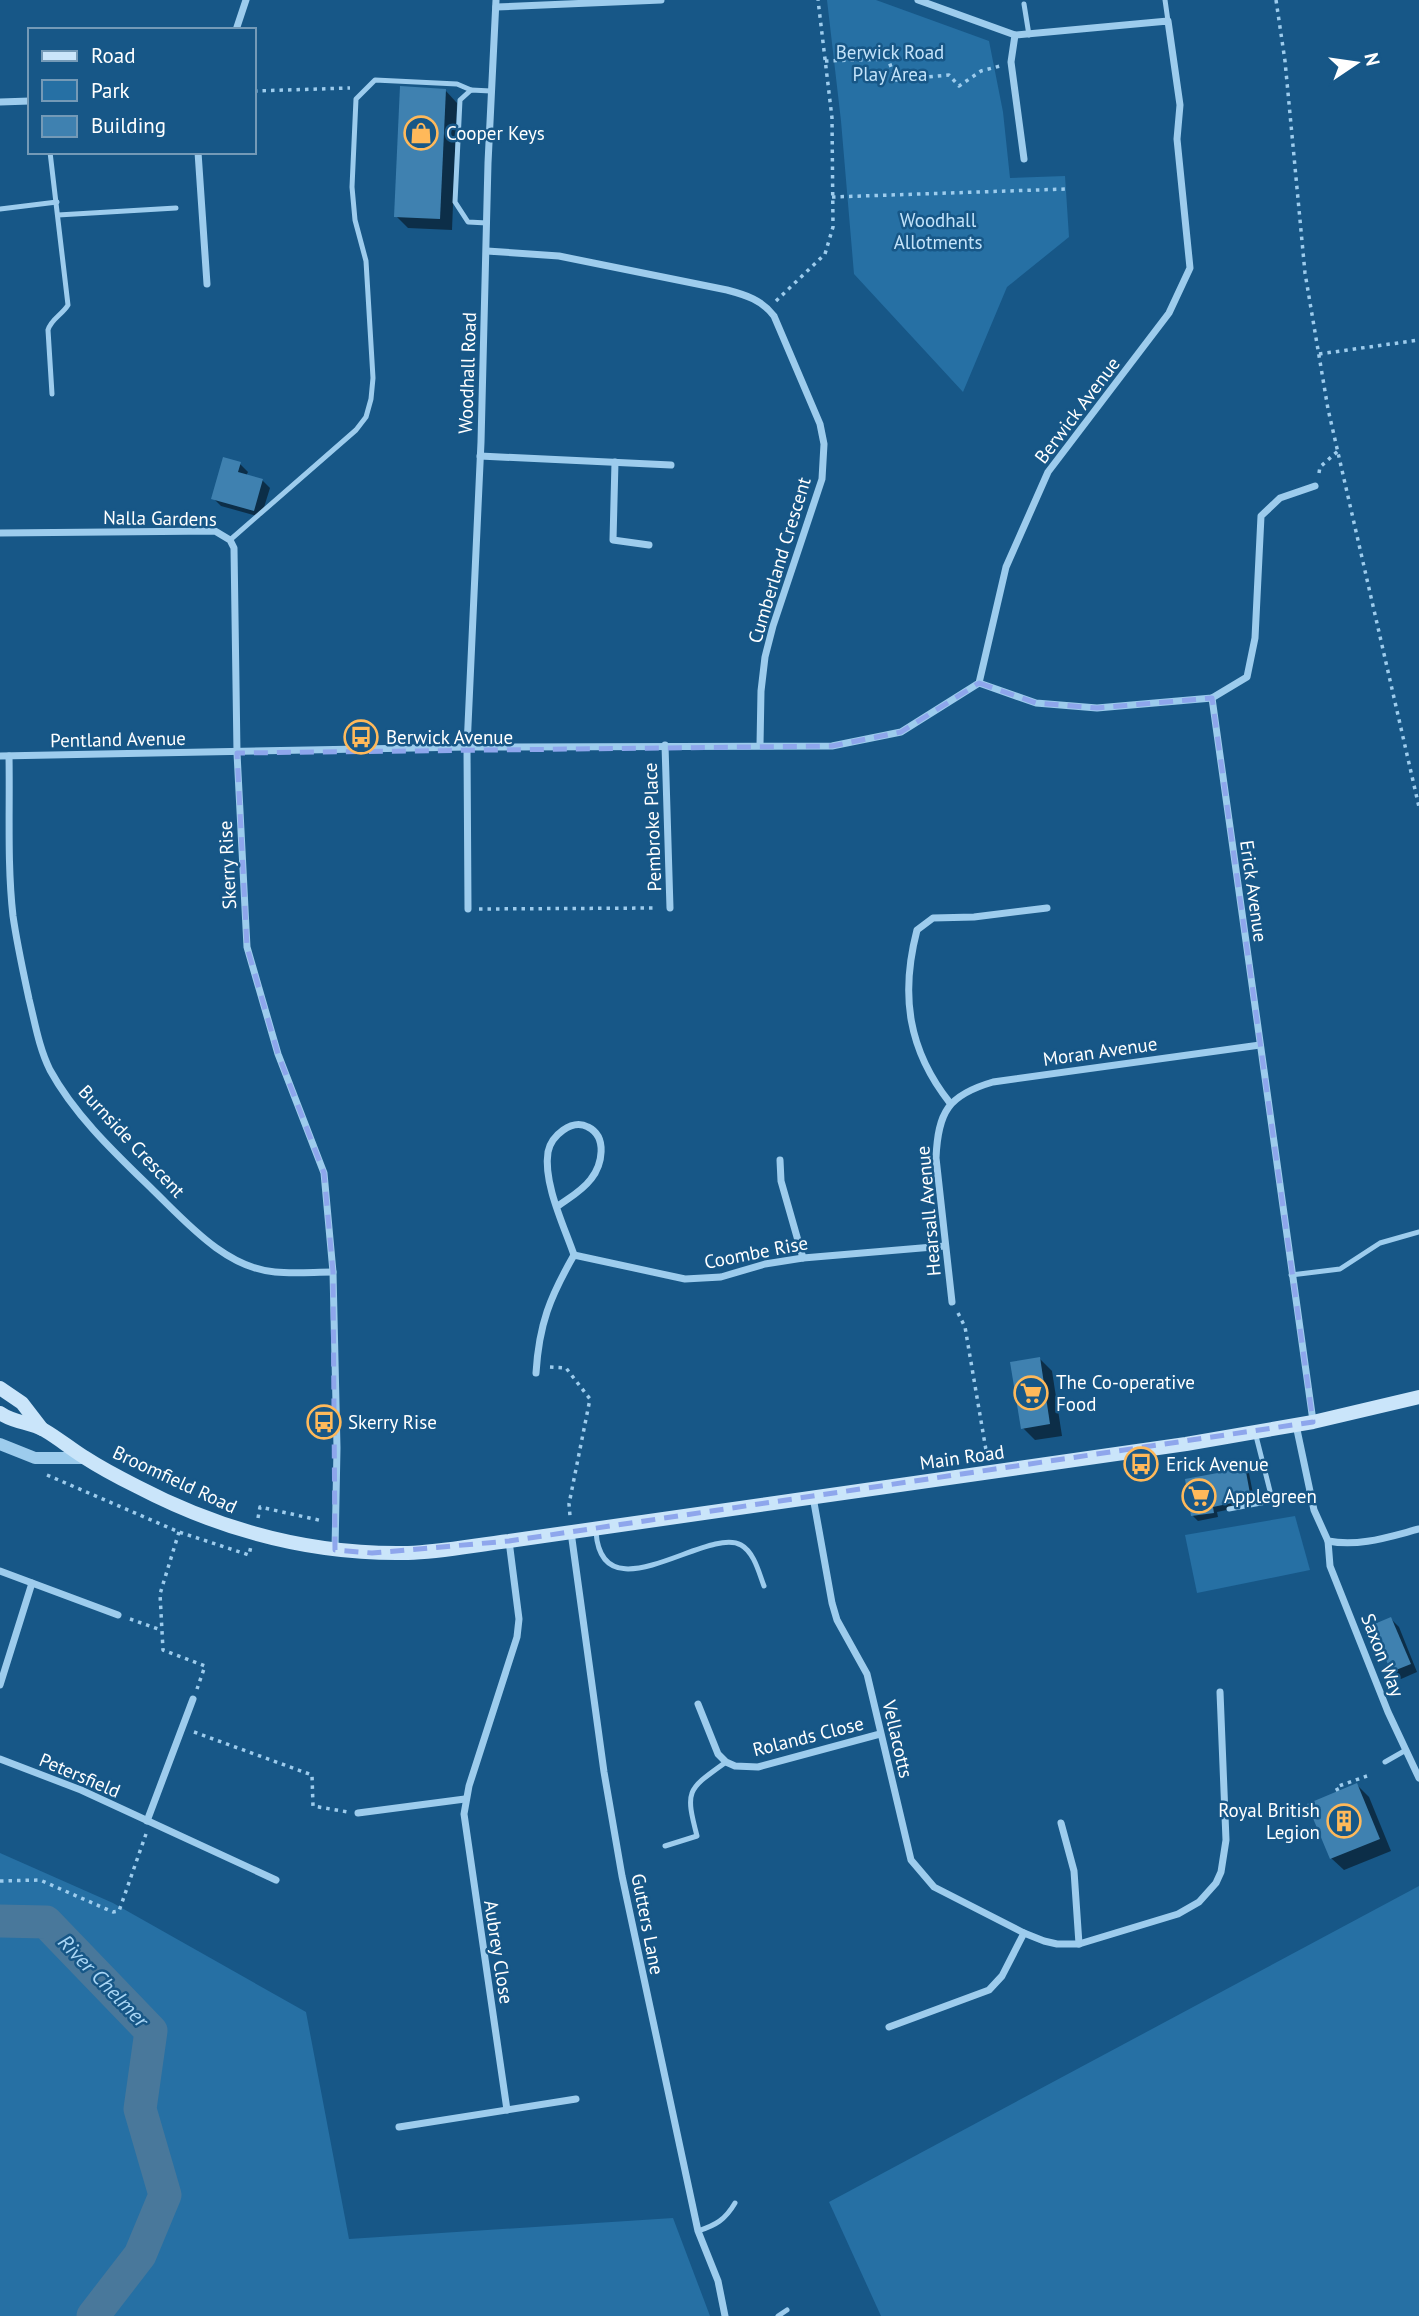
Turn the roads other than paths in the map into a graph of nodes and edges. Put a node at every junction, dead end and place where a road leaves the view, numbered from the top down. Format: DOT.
graph roads {
  1 [pos="246,0"];
  2 [pos="661,0"];
  3 [pos="918,0"];
  4 [pos="1165,0"];
  5 [pos="496,3"];
  6 [pos="1024,4"];
  7 [pos="1167,21"];
  8 [pos="237,28"];
  9 [pos="1015,35"];
  10 [pos="1030,36"];
  11 [pos="471,90"];
  12 [pos="491,91"];
  13 [pos="28,101"];
  14 [pos="0,103"];
  15 [pos="50,154"];
  16 [pos="198,154"];
  17 [pos="1024,159"];
  18 [pos="57,202"];
  19 [pos="176,208"];
  20 [pos="0,209"];
  21 [pos="58,215"];
  22 [pos="487,223"];
  23 [pos="487,251"];
  24 [pos="207,284"];
  25 [pos="52,394"];
  26 [pos="480,456"];
  27 [pos="615,462"];
  28 [pos="671,465"];
  29 [pos="1315,486"];
  30 [pos="0,533"];
  31 [pos="230,540"];
  32 [pos="649,545"];
  33 [pos="978,683"];
  34 [pos="1212,698"];
  35 [pos="760,745"];
  36 [pos="665,746"];
  37 [pos="467,747"];
  38 [pos="237,753"];
  39 [pos="0,756"];
  40 [pos="9,756"];
  41 [pos="670,908"];
  42 [pos="1047,908"];
  43 [pos="468,909"];
  44 [pos="1260,1045"];
  45 [pos="950,1103"];
  46 [pos="780,1160"];
  47 [pos="558,1206"];
  48 [pos="1419,1232"];
  49 [pos="945,1246"];
  50 [pos="574,1255"];
  51 [pos="803,1258"];
  52 [pos="333,1272"];
  53 [pos="1291,1275"];
  54 [pos="952,1302"];
  55 [pos="536,1369"];
  56 [pos="0,1388"];
  57 [pos="1419,1396"];
  58 [pos="0,1413"];
  59 [pos="1312,1422"];
  60 [pos="1296,1425"];
  61 [pos="42,1429"];
  62 [pos="1255,1432"];
  63 [pos="0,1444"];
  64 [pos="85,1458"];
  65 [pos="813,1496"];
  66 [pos="1229,1509"];
  67 [pos="596,1528"];
  68 [pos="1419,1529"];
  69 [pos="571,1532"];
  70 [pos="509,1541"];
  71 [pos="1328,1541"];
  72 [pos="335,1550"];
  73 [pos="0,1571"];
  74 [pos="32,1583"];
  75 [pos="764,1586"];
  76 [pos="118,1615"];
  77 [pos="0,1685"];
  78 [pos="1220,1692"];
  79 [pos="193,1699"];
  80 [pos="698,1704"];
  81 [pos="880,1734"];
  82 [pos="1406,1750"];
  83 [pos="0,1759"];
  84 [pos="726,1762"];
  85 [pos="1385,1762"];
  86 [pos="1419,1778"];
  87 [pos="465,1799"];
  88 [pos="358,1813"];
  89 [pos="147,1821"];
  90 [pos="1061,1823"];
  91 [pos="665,1846"];
  92 [pos="276,1880"];
  93 [pos="1024,1933"];
  94 [pos="1079,1944"];
  95 [pos="889,2027"];
  96 [pos="576,2099"];
  97 [pos="507,2110"];
  98 [pos="399,2127"];
  99 [pos="735,2203"];
  100 [pos="698,2231"];
  101 [pos="787,2310"];
  102 [pos="725,2316"];
  103 [pos="779,2316"];
  1 -- 8 [label="street"];
  2 -- 5 [label="street"];
  3 -- 9 [label="street"];
  4 -- 7 [label="lane"];
  5 -- 12 [label="street, Woodhall Road"];
  6 -- 10 [label="lane"];
  7 -- 10 [label="street"];
  7 -- 33 [label="street, Berwick Avenue"];
  9 -- 10 [label="street"];
  9 -- 17 [label="street"];
  11 -- 12 [label="lane"];
  11 -- 22 [label="lane"];
  11 -- 31 [label="lane"];
  12 -- 22 [label="street, Woodhall Road"];
  13 -- 14 [label="street"];
  15 -- 18 [label="lane"];
  16 -- 24 [label="street"];
  18 -- 20 [label="lane"];
  18 -- 21 [label="lane"];
  19 -- 21 [label="lane"];
  21 -- 25 [label="lane"];
  22 -- 23 [label="street, Woodhall Road"];
  23 -- 26 [label="street, Woodhall Road"];
  23 -- 35 [label="street, Cumberland Crescent"];
  26 -- 27 [label="street"];
  26 -- 37 [label="street, Woodhall Road"];
  27 -- 28 [label="street"];
  27 -- 32 [label="street"];
  29 -- 34 [label="street"];
  30 -- 31 [label="street, Nalla Gardens"];
  31 -- 38 [label="street, Nalla Gardens"];
  33 -- 34 [label="street"];
  33 -- 35 [label="street"];
  34 -- 44 [label="street, Erick Avenue"];
  35 -- 36 [label="street"];
  36 -- 37 [label="street"];
  36 -- 41 [label="street, Pembroke Place"];
  37 -- 38 [label="street"];
  37 -- 43 [label="street"];
  38 -- 40 [label="street, Pentland Avenue"];
  38 -- 52 [label="street, Skerry Rise"];
  39 -- 40 [label="street, Pentland Avenue"];
  40 -- 52 [label="street, Burnside Crescent"];
  42 -- 45 [label="street"];
  44 -- 45 [label="street, Moran Avenue"];
  44 -- 53 [label="street, Erick Avenue"];
  45 -- 49 [label="street, Hearsall Avenue"];
  46 -- 51 [label="street"];
  47 -- 47 [label="street"];
  47 -- 50 [label="street"];
  48 -- 53 [label="lane"];
  49 -- 51 [label="street, Coombe Rise"];
  49 -- 54 [label="street, Hearsall Avenue"];
  50 -- 51 [label="street, Coombe Rise"];
  50 -- 55 [label="street"];
  52 -- 72 [label="street, Skerry Rise"];
  53 -- 59 [label="street, Erick Avenue"];
  56 -- 61 [label="main road, Broomfield Road"];
  57 -- 59 [label="main road, Main Road"];
  58 -- 61 [label="main road, Broomfield Road"];
  59 -- 60 [label="main road, Main Road"];
  60 -- 62 [label="main road, Main Road"];
  60 -- 71 [label="street, Saxon Way"];
  61 -- 64 [label="main road, Broomfield Road"];
  62 -- 65 [label="main road, Main Road"];
  62 -- 66 [label="lane"];
  63 -- 64 [label="street"];
  64 -- 72 [label="main road, Broomfield Road"];
  65 -- 67 [label="main road, Main Road"];
  65 -- 81 [label="street, Vellacotts"];
  67 -- 69 [label="main road, Main Road"];
  67 -- 75 [label="lane"];
  68 -- 71 [label="street"];
  69 -- 70 [label="main road, Main Road"];
  69 -- 100 [label="street, Gutters Lane"];
  70 -- 72 [label="main road, Broomfield Road"];
  70 -- 87 [label="street, Aubrey Close"];
  71 -- 82 [label="street, Saxon Way"];
  73 -- 74 [label="street"];
  74 -- 76 [label="street"];
  74 -- 77 [label="street"];
  78 -- 94 [label="street, Vellacotts"];
  79 -- 89 [label="street"];
  80 -- 84 [label="street"];
  81 -- 84 [label="street, Rolands Close"];
  81 -- 93 [label="street, Vellacotts"];
  82 -- 85 [label="lane"];
  82 -- 86 [label="street, Saxon Way"];
  83 -- 89 [label="street, Petersfield"];
  84 -- 91 [label="lane"];
  87 -- 88 [label="street"];
  87 -- 97 [label="street, Aubrey Close"];
  89 -- 92 [label="street, Petersfield"];
  90 -- 94 [label="street"];
  93 -- 94 [label="street, Vellacotts"];
  93 -- 95 [label="street"];
  96 -- 97 [label="street"];
  97 -- 98 [label="street"];
  99 -- 100 [label="lane"];
  100 -- 102 [label="street, Gutters Lane"];
  101 -- 103 [label="lane"];
}
